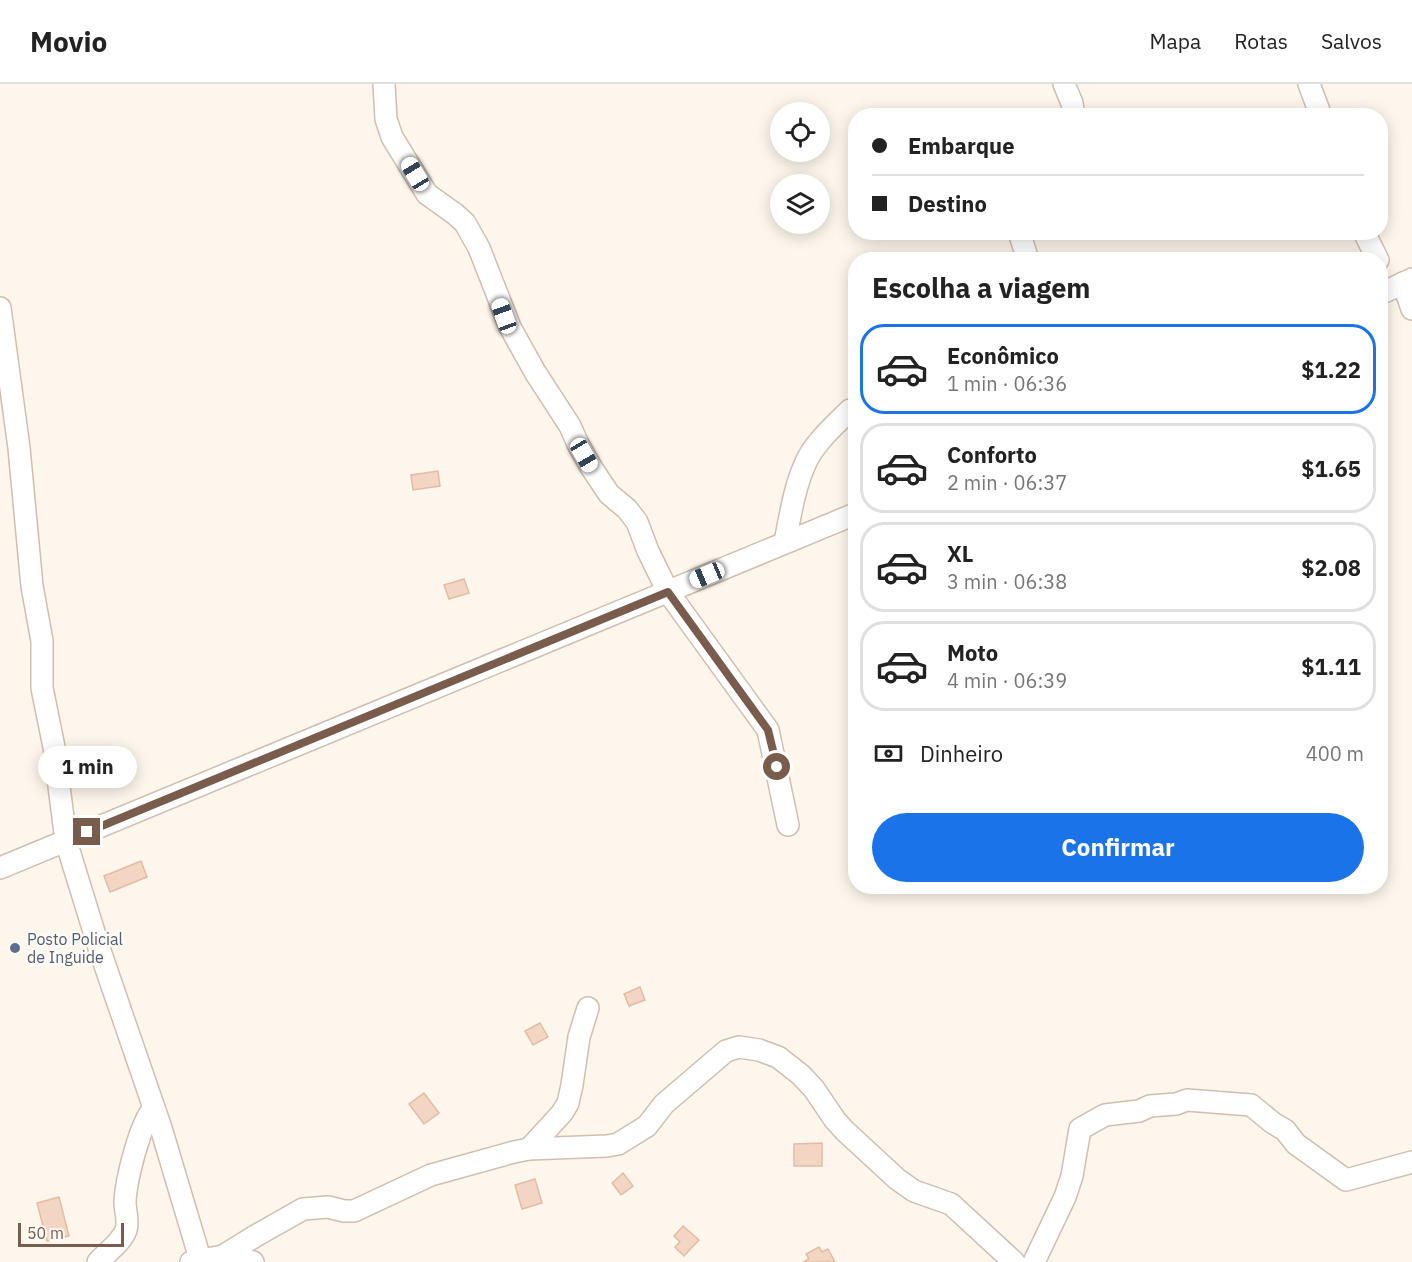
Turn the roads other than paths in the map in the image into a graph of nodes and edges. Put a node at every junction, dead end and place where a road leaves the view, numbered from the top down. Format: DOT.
graph roads {
  1 [pos="384,84"];
  2 [pos="1064,84"];
  3 [pos="1309,84"];
  4 [pos="1073,108"];
  5 [pos="1318,108"];
  6 [pos="1397,286"];
  7 [pos="0,308"];
  8 [pos="1412,309"];
  9 [pos="848,412"];
  10 [pos="848,517"];
  11 [pos="785,542"];
  12 [pos="668,592"];
  13 [pos="788,825"];
  14 [pos="66,841"];
  15 [pos="0,868"];
  16 [pos="588,1008"];
  17 [pos="154,1108"];
  18 [pos="529,1149"];
  19 [pos="1412,1162"];
  20 [pos="228,1254"];
  21 [pos="198,1261"];
  22 [pos="98,1262"];
  23 [pos="253,1262"];
  24 [pos="1014,1262"];
  25 [pos="1034,1262"];
  1 -- 12 [label="street"];
  2 -- 4 [label="street"];
  3 -- 5 [label="street"];
  6 -- 8 [label="street"];
  7 -- 14 [label="street"];
  9 -- 11 [label="street"];
  10 -- 11 [label="street"];
  11 -- 12 [label="street"];
  12 -- 13 [label="street"];
  12 -- 14 [label="street"];
  14 -- 15 [label="street"];
  14 -- 17 [label="street"];
  16 -- 18 [label="street"];
  17 -- 21 [label="street"];
  17 -- 22 [label="street"];
  18 -- 20 [label="street"];
  18 -- 24 [label="street"];
  19 -- 25 [label="street"];
  20 -- 21 [label="street"];
  20 -- 23 [label="street"];
}
